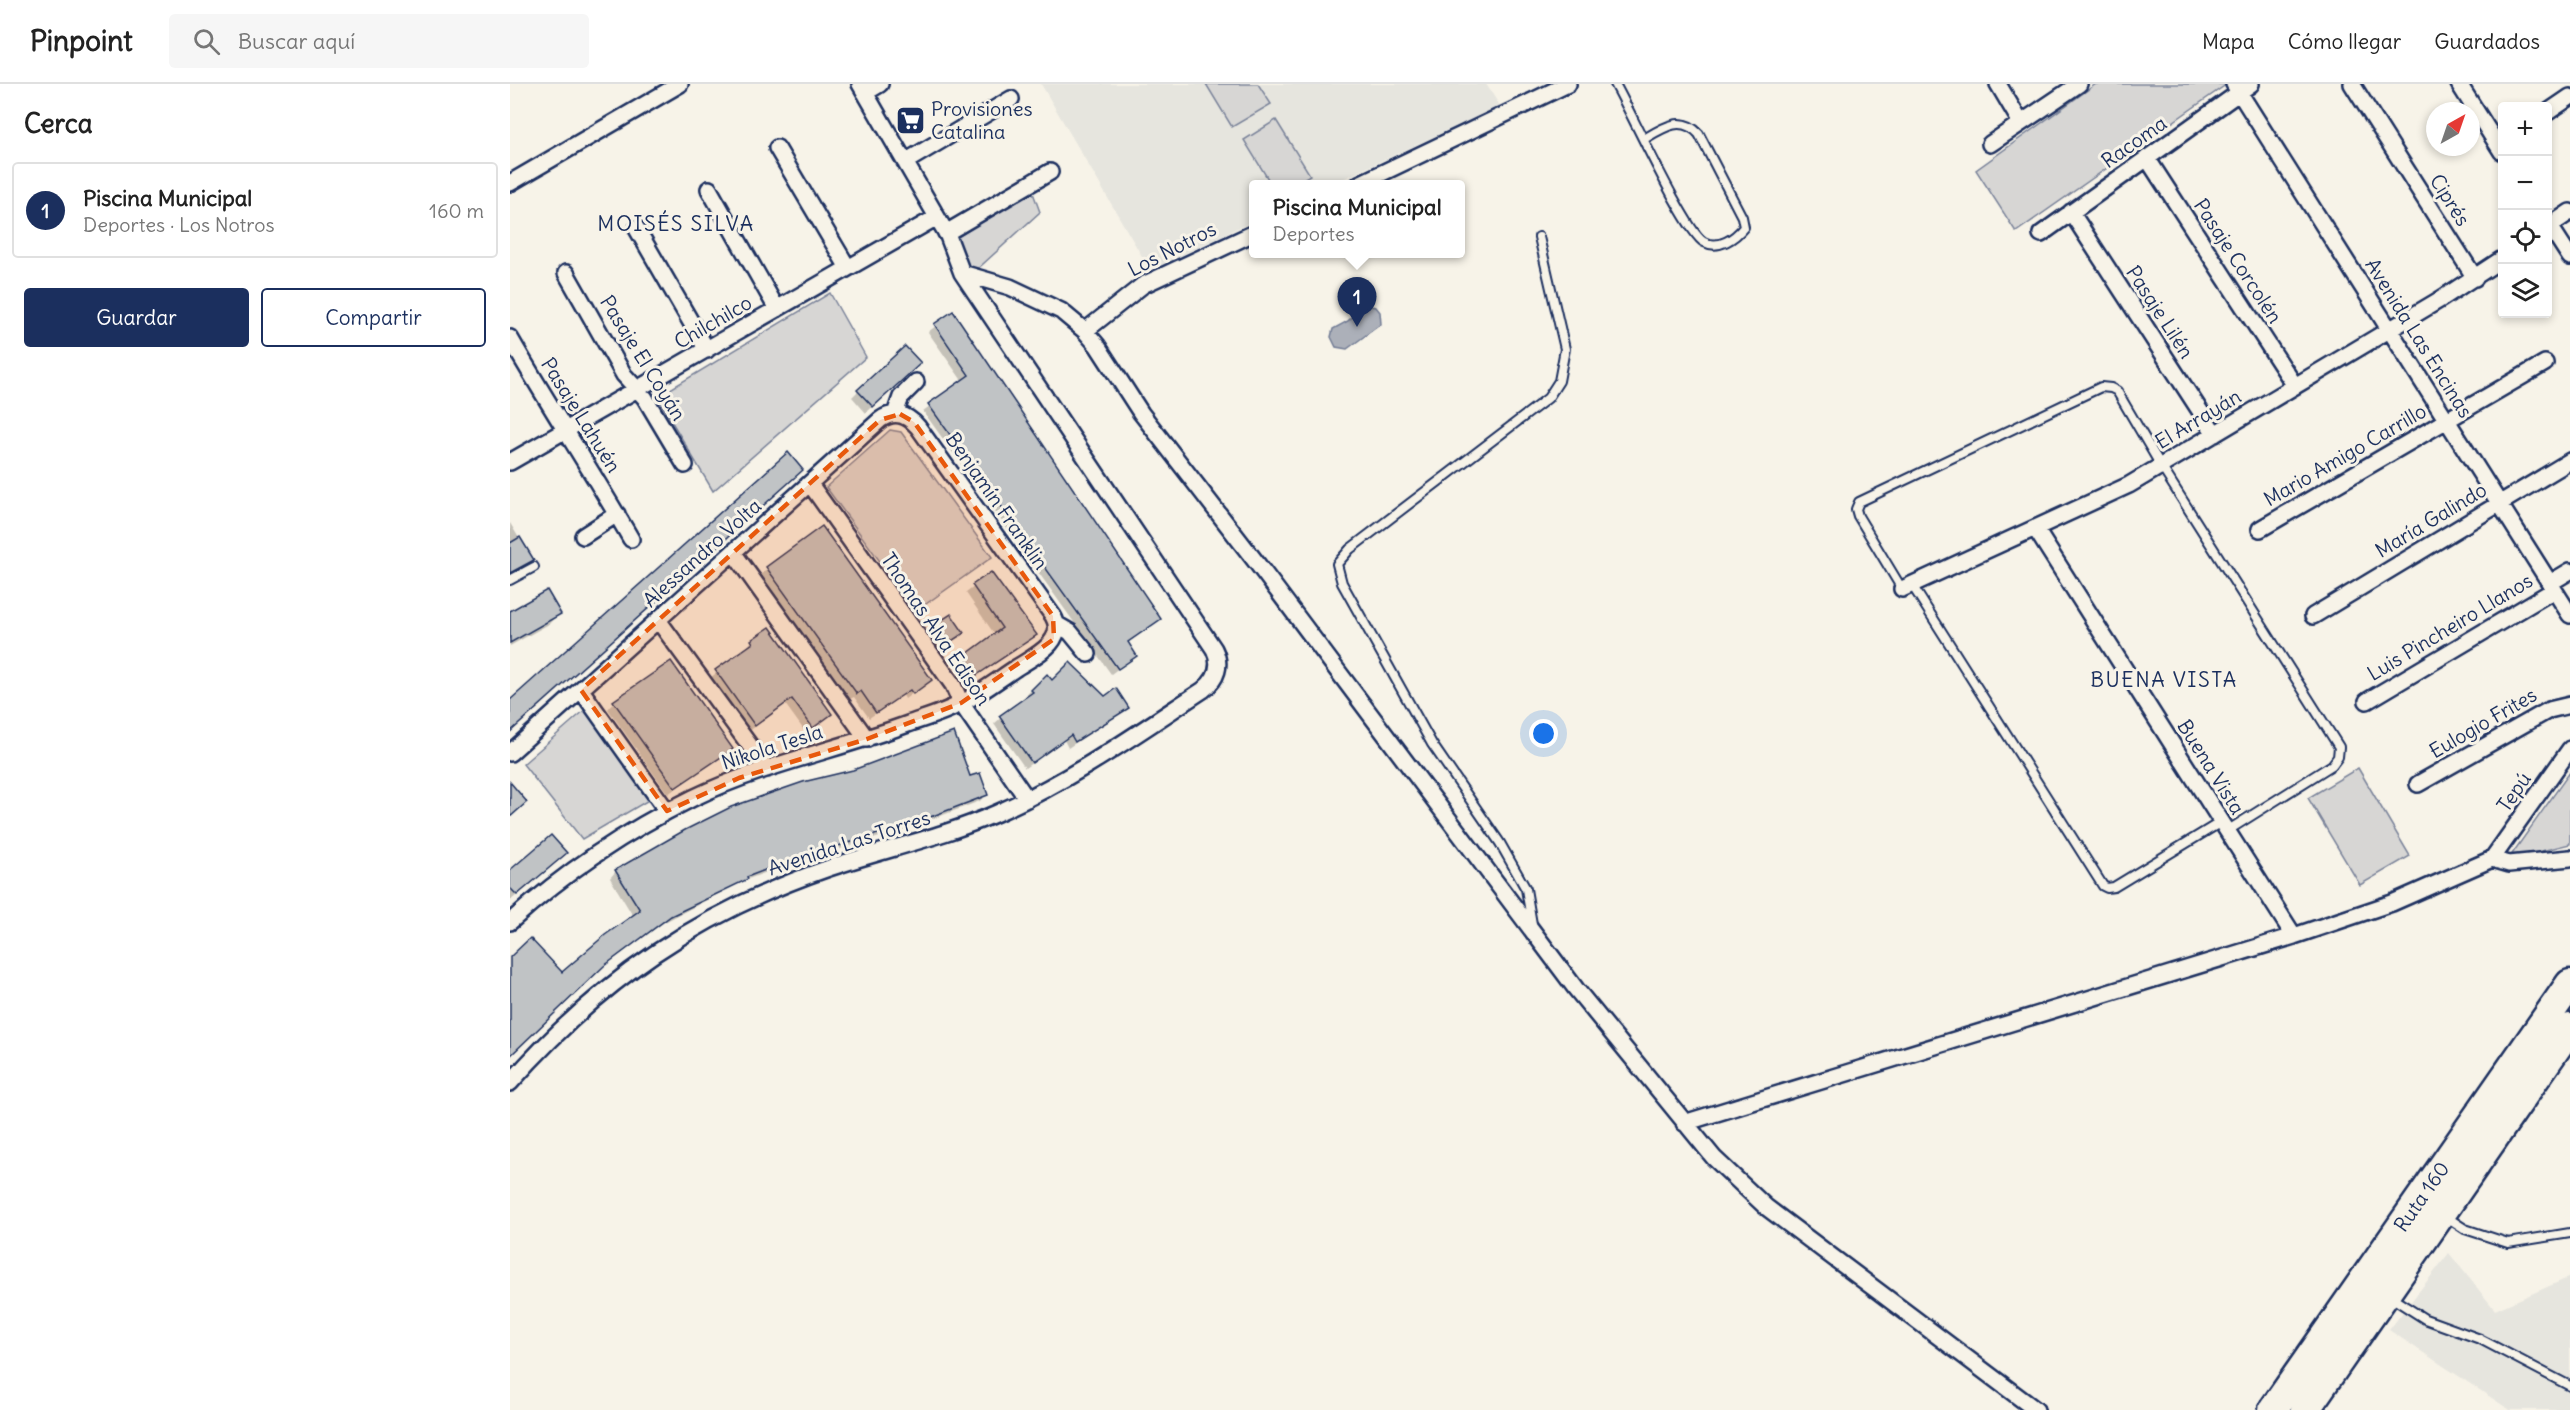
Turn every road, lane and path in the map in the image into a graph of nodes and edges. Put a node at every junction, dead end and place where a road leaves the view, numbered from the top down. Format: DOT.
graph roads {
  1 [pos="680,84"];
  2 [pos="880,84"];
  3 [pos="1568,84"];
  4 [pos="1615,84"];
  5 [pos="1998,84"];
  6 [pos="2079,84"];
  7 [pos="2352,84"];
  8 [pos="2459,84"];
  9 [pos="2241,87"];
  10 [pos="862,89"];
  11 [pos="2570,97"];
  12 [pos="1011,99"];
  13 [pos="2552,109"];
  14 [pos="2021,123"];
  15 [pos="1644,139"];
  16 [pos="2498,142"];
  17 [pos="1990,144"];
  18 [pos="777,148"];
  19 [pos="2147,158"];
  20 [pos="905,162"];
  21 [pos="1050,172"];
  22 [pos="1367,180"];
  23 [pos="510,183"];
  24 [pos="708,189"];
  25 [pos="2071,212"];
  26 [pos="2570,212"];
  27 [pos="937,217"];
  28 [pos="2552,223"];
  29 [pos="637,229"];
  30 [pos="2552,231"];
  31 [pos="946,233"];
  32 [pos="1249,234"];
  33 [pos="2041,234"];
  34 [pos="1539,237"];
  35 [pos="2570,257"];
  36 [pos="2498,262"];
  37 [pos="848,268"];
  38 [pos="566,273"];
  39 [pos="962,273"];
  40 [pos="2475,278"];
  41 [pos="777,309"];
  42 [pos="2389,329"];
  43 [pos="1085,331"];
  44 [pos="510,338"];
  45 [pos="706,350"];
  46 [pos="2545,363"];
  47 [pos="916,382"];
  48 [pos="2295,386"];
  49 [pos="637,389"];
  50 [pos="895,414"];
  51 [pos="2446,420"];
  52 [pos="566,430"];
  53 [pos="2214,434"];
  54 [pos="2570,461"];
  55 [pos="510,462"];
  56 [pos="685,465"];
  57 [pos="2161,466"];
  58 [pos="810,484"];
  59 [pos="2499,504"];
  60 [pos="617,514"];
  61 [pos="2035,528"];
  62 [pos="2260,529"];
  63 [pos="583,536"];
  64 [pos="631,539"];
  65 [pos="733,552"];
  66 [pos="534,567"];
  67 [pos="2570,571"];
  68 [pos="510,580"];
  69 [pos="1907,587"];
  70 [pos="2552,587"];
  71 [pos="2570,615"];
  72 [pos="2313,616"];
  73 [pos="658,620"];
  74 [pos="1056,629"];
  75 [pos="1088,654"];
  76 [pos="580,690"];
  77 [pos="2367,701"];
  78 [pos="961,703"];
  79 [pos="2570,705"];
  80 [pos="867,739"];
  81 [pos="2570,749"];
  82 [pos="510,753"];
  83 [pos="767,769"];
  84 [pos="2418,784"];
  85 [pos="1027,799"];
  86 [pos="667,811"];
  87 [pos="2224,826"];
  88 [pos="2570,858"];
  89 [pos="2492,859"];
  90 [pos="510,922"];
  91 [pos="1533,932"];
  92 [pos="2294,936"];
  93 [pos="2570,984"];
  94 [pos="2570,1028"];
  95 [pos="510,1083"];
  96 [pos="1684,1124"];
  97 [pos="2441,1213"];
  98 [pos="2570,1233"];
  99 [pos="2385,1294"];
  100 [pos="2570,1386"];
  101 [pos="2036,1410"];
  102 [pos="2273,1410"];
  103 [pos="2305,1410"];
  1 -- 23 [label="street"];
  2 -- 10 [label="street"];
  3 -- 22 [label="street"];
  4 -- 15 [label="lane"];
  5 -- 14 [label="street"];
  6 -- 14 [label="street"];
  7 -- 40 [label="street, Ciprés"];
  8 -- 16 [label="street"];
  9 -- 19 [label="street, Racoma"];
  9 -- 42 [label="street, Avenida Las Encinas"];
  10 -- 20 [label="street"];
  11 -- 13 [label="street"];
  12 -- 20 [label="street"];
  14 -- 17 [label="street"];
  15 -- 15 [label="lane"];
  18 -- 37 [label="street"];
  19 -- 25 [label="street, Racoma"];
  19 -- 48 [label="street, Pasaje Corcolén"];
  20 -- 27 [label="street"];
  21 -- 31 [label="street"];
  24 -- 41 [label="street"];
  25 -- 33 [label="street, Racoma"];
  25 -- 53 [label="street, Pasaje Lilén"];
  26 -- 28 [label="street"];
  27 -- 31 [label="street"];
  27 -- 37 [label="street, Chilchilco"];
  29 -- 45 [label="street"];
  30 -- 35 [label="street"];
  31 -- 39 [label="street"];
  32 -- 43 [label="street, Los Notros"];
  34 -- 91 [label="lane"];
  36 -- 40 [label="street, El Arrayán"];
  37 -- 41 [label="street, Chilchilco"];
  38 -- 49 [label="street, Pasaje El Coyán"];
  39 -- 43 [label="street"];
  39 -- 85 [label="street, Avenida Las Torres"];
  40 -- 42 [label="street, El Arrayán"];
  41 -- 45 [label="street, Chilchilco"];
  42 -- 48 [label="street, El Arrayán"];
  42 -- 51 [label="street, Avenida Las Encinas"];
  43 -- 91 [label="street"];
  44 -- 52 [label="street, Pasaje Lahuén"];
  45 -- 49 [label="street, Chilchilco"];
  46 -- 51 [label="street, Mario Amigo Carrillo"];
  47 -- 50 [label="street, Alessandro Volta"];
  48 -- 53 [label="street, El Arrayán"];
  49 -- 52 [label="street, Chilchilco"];
  49 -- 56 [label="street, Pasaje El Coyán"];
  50 -- 58 [label="street, Alessandro Volta"];
  50 -- 74 [label="street, Benjamín Franklin"];
  51 -- 59 [label="street, Avenida Las Encinas"];
  51 -- 62 [label="street, Mario Amigo Carrillo"];
  52 -- 55 [label="street, Chilchilco"];
  52 -- 60 [label="street, Pasaje Lahuén"];
  53 -- 57 [label="street, El Arrayán"];
  54 -- 59 [label="street, María Galindo"];
  57 -- 61 [label="street, El Arrayán"];
  57 -- 69 [label="lane"];
  57 -- 87 [label="lane"];
  58 -- 65 [label="street, Alessandro Volta"];
  58 -- 78 [label="street, Thomas Alva Edison"];
  59 -- 70 [label="street, Avenida Las Encinas"];
  59 -- 72 [label="street, María Galindo"];
  60 -- 63 [label="street"];
  60 -- 64 [label="street, Pasaje Lahuén"];
  61 -- 69 [label="street, El Arrayán"];
  61 -- 87 [label="street, Buena Vista"];
  65 -- 73 [label="street, Alessandro Volta"];
  65 -- 80 [label="street"];
  66 -- 68 [label="lane"];
  67 -- 70 [label="street, Luis Pincheiro Llanos"];
  69 -- 87 [label="lane"];
  70 -- 71 [label="street, Avenida Las Encinas"];
  70 -- 77 [label="street, Luis Pincheiro Llanos"];
  73 -- 76 [label="street, Alessandro Volta"];
  73 -- 83 [label="street"];
  74 -- 75 [label="street, Benjamín Franklin"];
  74 -- 78 [label="street, Nikola Tesla"];
  76 -- 82 [label="street, Alessandro Volta"];
  76 -- 86 [label="street"];
  78 -- 80 [label="street, Nikola Tesla"];
  78 -- 85 [label="street, Thomas Alva Edison"];
  79 -- 84 [label="street, Eulogio Frites"];
  80 -- 83 [label="street, Nikola Tesla"];
  81 -- 89 [label="street, Tepú"];
  83 -- 86 [label="street, Nikola Tesla"];
  85 -- 95 [label="street, Avenida Las Torres"];
  86 -- 90 [label="street, Nikola Tesla"];
  87 -- 92 [label="street, Buena Vista"];
  88 -- 89 [label="street"];
  89 -- 92 [label="street"];
  91 -- 96 [label="street"];
  92 -- 96 [label="street"];
  93 -- 102 [label="highway, Ruta 160"];
  94 -- 97 [label="highway, Ruta 160"];
  96 -- 101 [label="street"];
  97 -- 98 [label="lane"];
  97 -- 99 [label="highway, Ruta 160"];
  99 -- 100 [label="lane"];
  99 -- 103 [label="highway, Ruta 160"];
}
